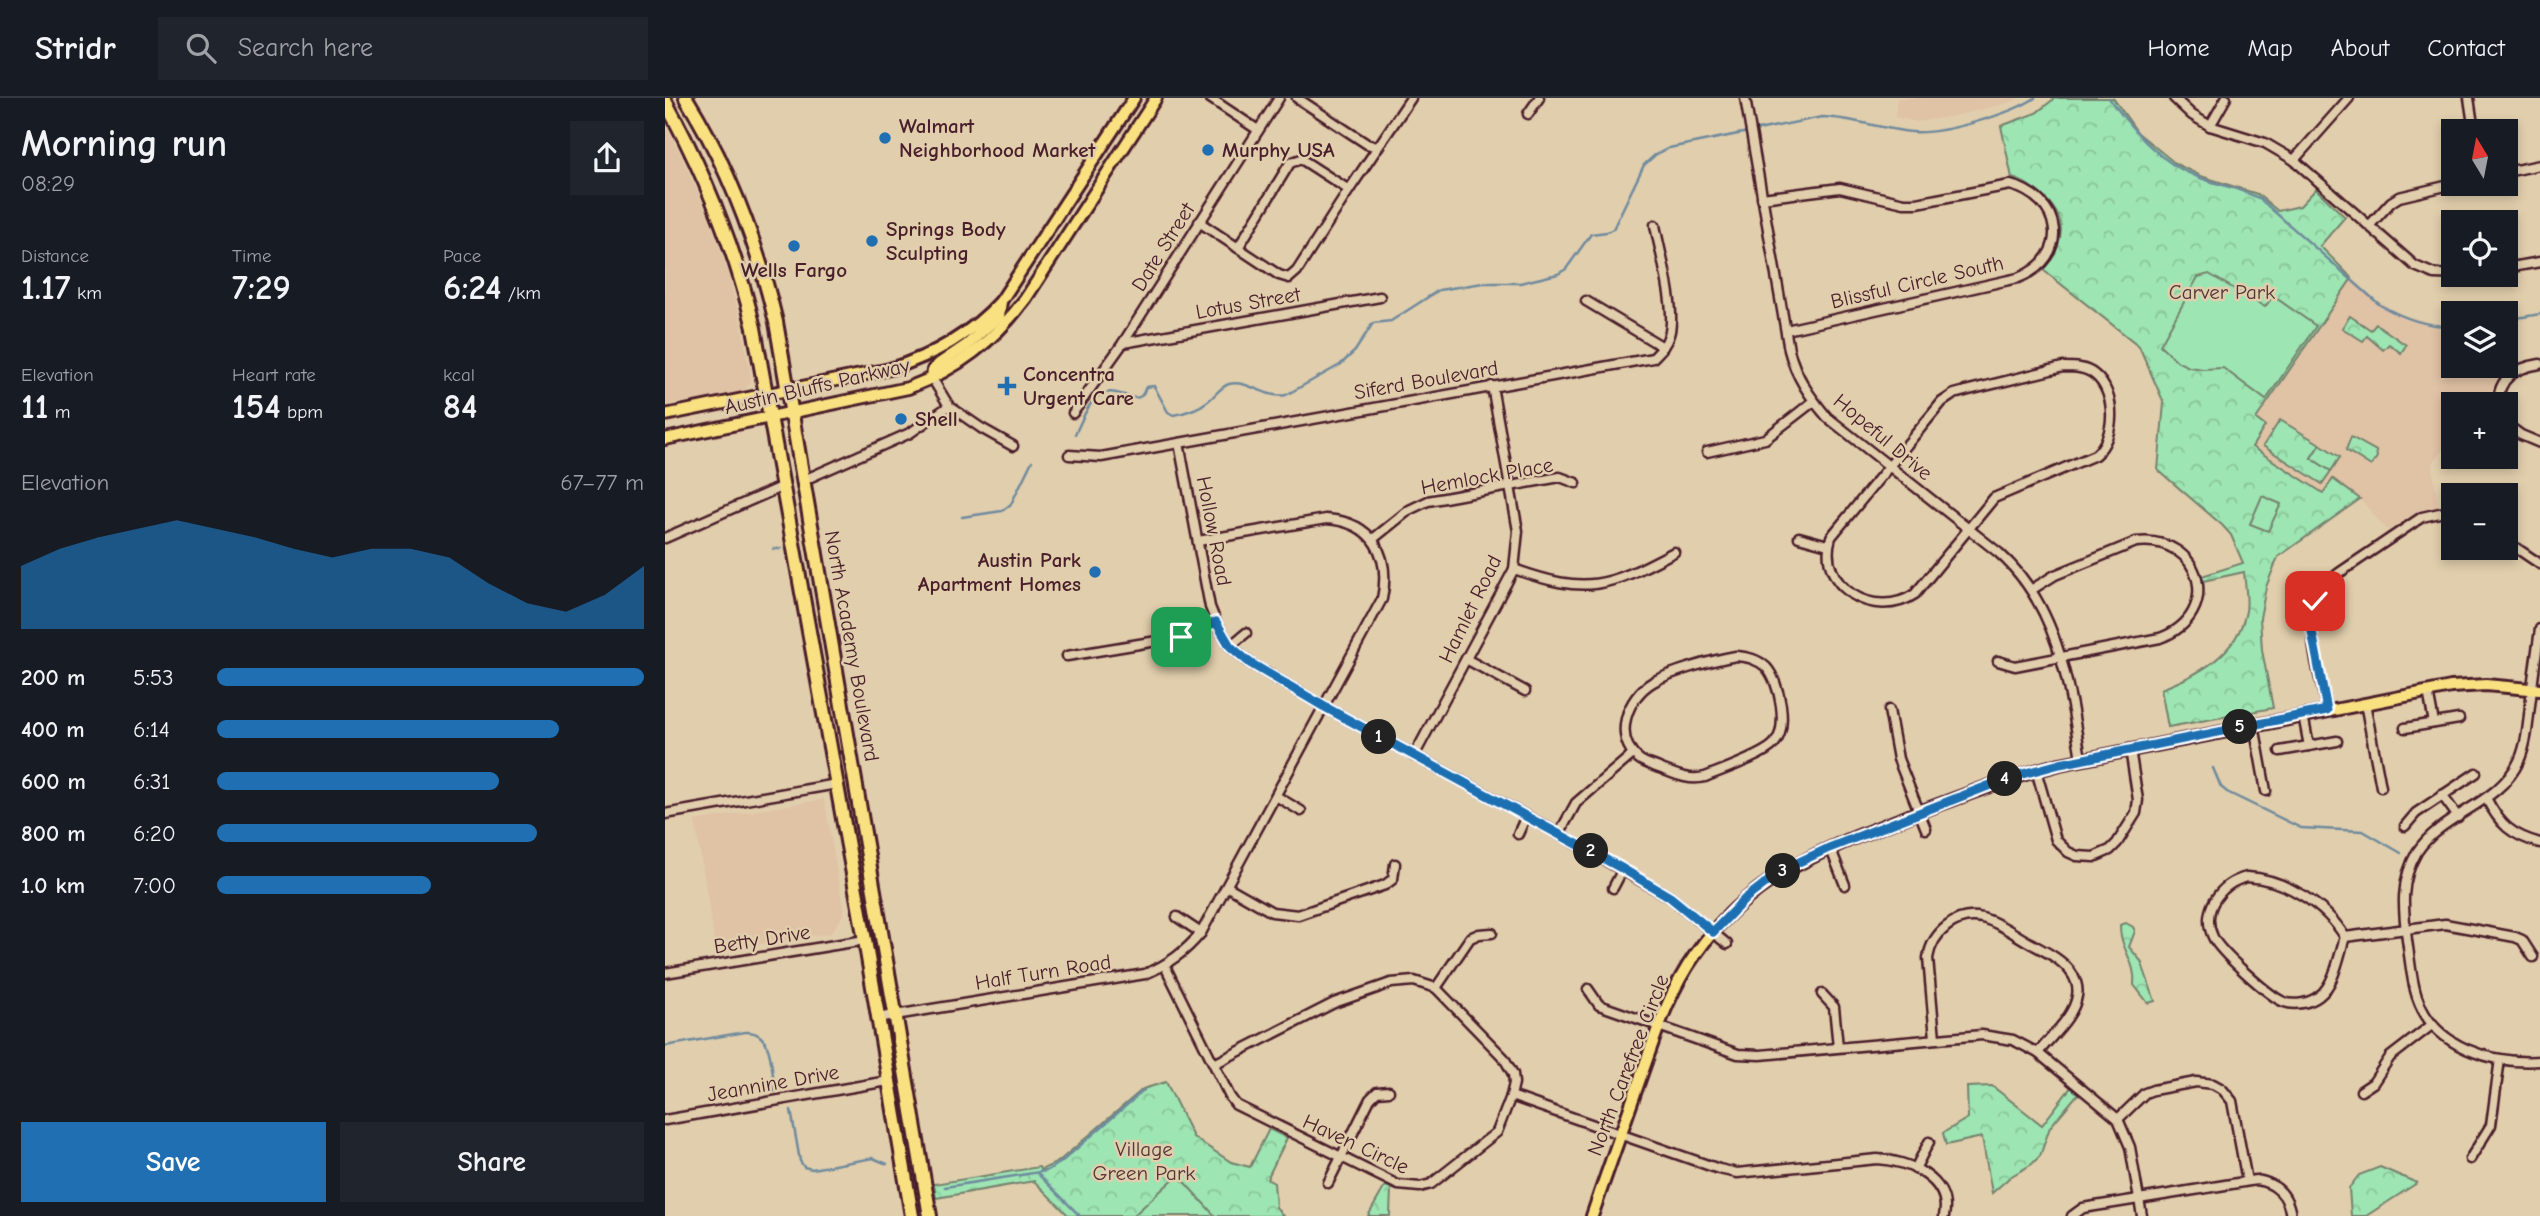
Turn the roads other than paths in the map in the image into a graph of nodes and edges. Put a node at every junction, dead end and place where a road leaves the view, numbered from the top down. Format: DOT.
graph roads {
  1 [pos="686,98"];
  2 [pos="1134,98"];
  3 [pos="1156,98"];
  4 [pos="1210,98"];
  5 [pos="1279,98"];
  6 [pos="1297,98"];
  7 [pos="1411,98"];
  8 [pos="1539,98"];
  9 [pos="1745,98"];
  10 [pos="2174,98"];
  11 [pos="2226,98"];
  12 [pos="2349,98"];
  13 [pos="2469,98"];
  14 [pos="665,101"];
  15 [pos="1528,114"];
  16 [pos="2473,119"];
  17 [pos="2210,127"];
  18 [pos="1258,130"];
  19 [pos="1377,147"];
  20 [pos="2294,160"];
  21 [pos="2540,164"];
  22 [pos="2518,169"];
  23 [pos="2441,187"];
  24 [pos="1349,190"];
  25 [pos="1762,198"];
  26 [pos="1068,199"];
  27 [pos="1199,222"];
  28 [pos="1074,224"];
  29 [pos="1655,225"];
  30 [pos="2369,226"];
  31 [pos="1238,248"];
  32 [pos="2540,262"];
  33 [pos="2518,266"];
  34 [pos="2441,274"];
  35 [pos="1380,298"];
  36 [pos="1001,301"];
  37 [pos="1586,302"];
  38 [pos="1786,330"];
  39 [pos="1123,343"];
  40 [pos="1663,348"];
  41 [pos="2540,364"];
  42 [pos="932,378"];
  43 [pos="1492,386"];
  44 [pos="788,389"];
  45 [pos="2500,392"];
  46 [pos="767,393"];
  47 [pos="1814,401"];
  48 [pos="949,405"];
  49 [pos="793,412"];
  50 [pos="1073,413"];
  51 [pos="665,415"];
  52 [pos="771,417"];
  53 [pos="2518,433"];
  54 [pos="665,439"];
  55 [pos="1179,443"];
  56 [pos="2540,443"];
  57 [pos="1013,446"];
  58 [pos="1707,452"];
  59 [pos="1069,455"];
  60 [pos="1889,466"];
  61 [pos="804,480"];
  62 [pos="1576,483"];
  63 [pos="783,486"];
  64 [pos="1510,486"];
  65 [pos="2441,513"];
  66 [pos="1967,528"];
  67 [pos="1799,537"];
  68 [pos="665,538"];
  69 [pos="1373,539"];
  70 [pos="1198,541"];
  71 [pos="1828,545"];
  72 [pos="2518,549"];
  73 [pos="1674,552"];
  74 [pos="2540,564"];
  75 [pos="1514,569"];
  76 [pos="2031,590"];
  77 [pos="1216,622"];
  78 [pos="2540,629"];
  79 [pos="1246,633"];
  80 [pos="1230,646"];
  81 [pos="1761,649"];
  82 [pos="1067,656"];
  83 [pos="2061,656"];
  84 [pos="1466,659"];
  85 [pos="1756,659"];
  86 [pos="1998,661"];
  87 [pos="1632,683"];
  88 [pos="2536,689"];
  89 [pos="1525,691"];
  90 [pos="1641,691"];
  91 [pos="2428,691"];
  92 [pos="2365,703"];
  93 [pos="1323,706"];
  94 [pos="1889,710"];
  95 [pos="2327,710"];
  96 [pos="2303,715"];
  97 [pos="2459,719"];
  98 [pos="2434,723"];
  99 [pos="2254,725"];
  100 [pos="2405,728"];
  101 [pos="2337,741"];
  102 [pos="2309,746"];
  103 [pos="2130,749"];
  104 [pos="2280,751"];
  105 [pos="1633,754"];
  106 [pos="1414,756"];
  107 [pos="2081,759"];
  108 [pos="2035,770"];
  109 [pos="2476,773"];
  110 [pos="837,784"];
  111 [pos="2381,787"];
  112 [pos="2266,791"];
  113 [pos="2442,795"];
  114 [pos="1276,796"];
  115 [pos="2486,798"];
  116 [pos="1301,811"];
  117 [pos="1919,813"];
  118 [pos="665,814"];
  119 [pos="1526,816"];
  120 [pos="2458,817"];
  121 [pos="2405,826"];
  122 [pos="1926,829"];
  123 [pos="1518,834"];
  124 [pos="1559,834"];
  125 [pos="2540,843"];
  126 [pos="1829,848"];
  127 [pos="1395,864"];
  128 [pos="1623,869"];
  129 [pos="1845,885"];
  130 [pos="1228,887"];
  131 [pos="1613,888"];
  132 [pos="1177,917"];
  133 [pos="2406,929"];
  134 [pos="1713,932"];
  135 [pos="1201,933"];
  136 [pos="1492,933"];
  137 [pos="2345,937"];
  138 [pos="865,940"];
  139 [pos="1727,944"];
  140 [pos="2533,957"];
  141 [pos="1165,966"];
  142 [pos="665,973"];
  143 [pos="1436,988"];
  144 [pos="1588,989"];
  145 [pos="1822,994"];
  146 [pos="895,1015"];
  147 [pos="877,1018"];
  148 [pos="2433,1024"];
  149 [pos="1658,1027"];
  150 [pos="1935,1038"];
  151 [pos="1838,1047"];
  152 [pos="2038,1053"];
  153 [pos="2500,1059"];
  154 [pos="2540,1061"];
  155 [pos="1213,1064"];
  156 [pos="2173,1074"];
  157 [pos="888,1081"];
  158 [pos="2176,1085"];
  159 [pos="1389,1091"];
  160 [pos="2361,1091"];
  161 [pos="1511,1096"];
  162 [pos="2117,1119"];
  163 [pos="665,1120"];
  164 [pos="1621,1134"];
  165 [pos="1929,1142"];
  166 [pos="1341,1157"];
  167 [pos="2470,1158"];
  168 [pos="1915,1169"];
  169 [pos="2247,1181"];
  170 [pos="1328,1183"];
  171 [pos="2139,1198"];
  172 [pos="2064,1206"];
  173 [pos="912,1216"];
  174 [pos="930,1216"];
  175 [pos="1592,1216"];
  176 [pos="1944,1216"];
  177 [pos="2072,1216"];
  178 [pos="2142,1216"];
  179 [pos="2291,1216"];
  1 -- 44 [label="highway, North Academy Boulevard"];
  2 -- 26 [label="main road, Austin Bluffs Parkway"];
  3 -- 28 [label="main road, Austin Bluffs Parkway"];
  4 -- 18 [label="street"];
  5 -- 18 [label="street, Date Street"];
  6 -- 19 [label="street"];
  7 -- 19 [label="street"];
  8 -- 15 [label="street"];
  9 -- 25 [label="street, Hopeful Drive"];
  10 -- 17 [label="street"];
  11 -- 17 [label="street"];
  12 -- 20 [label="street"];
  13 -- 16 [label="street"];
  14 -- 46 [label="highway, North Academy Boulevard"];
  17 -- 20 [label="street"];
  18 -- 27 [label="street, Date Street"];
  19 -- 24 [label="street"];
  20 -- 30 [label="street"];
  21 -- 22 [label="street"];
  23 -- 30 [label="street"];
  24 -- 31 [label="street"];
  24 -- 31 [label="street"];
  25 -- 38 [label="street, Hopeful Drive"];
  25 -- 38 [label="street, Blissful Circle South"];
  26 -- 28 [label="main road"];
  26 -- 36 [label="main road, Austin Bluffs Parkway"];
  27 -- 31 [label="street"];
  27 -- 39 [label="street, Date Street"];
  28 -- 42 [label="main road, Austin Bluffs Parkway"];
  29 -- 40 [label="street"];
  30 -- 34 [label="street"];
  32 -- 33 [label="street"];
  35 -- 39 [label="street, Lotus Street"];
  36 -- 42 [label="main road"];
  36 -- 44 [label="main road, Austin Bluffs Parkway"];
  37 -- 40 [label="street"];
  38 -- 47 [label="street, Hopeful Drive"];
  39 -- 50 [label="street, Date Street"];
  40 -- 43 [label="street, Siferd Boulevard"];
  41 -- 45 [label="street"];
  42 -- 48 [label="street"];
  42 -- 49 [label="main road, Austin Bluffs Parkway"];
  43 -- 55 [label="street, Siferd Boulevard"];
  43 -- 64 [label="street, Hamlet Road"];
  44 -- 46 [label="main road, Austin Bluffs Parkway"];
  44 -- 49 [label="highway, North Academy Boulevard"];
  46 -- 51 [label="main road, Austin Bluffs Parkway"];
  46 -- 52 [label="highway, North Academy Boulevard"];
  47 -- 58 [label="street"];
  47 -- 60 [label="street, Hopeful Drive"];
  48 -- 57 [label="street"];
  48 -- 61 [label="street"];
  49 -- 52 [label="main road, Austin Bluffs Parkway"];
  49 -- 61 [label="highway, North Academy Boulevard"];
  52 -- 54 [label="main road, Austin Bluffs Parkway"];
  52 -- 63 [label="highway, North Academy Boulevard"];
  53 -- 56 [label="street"];
  55 -- 59 [label="street, Siferd Boulevard"];
  55 -- 70 [label="street, Hollow Road"];
  60 -- 66 [label="street, Hopeful Drive"];
  60 -- 66 [label="street"];
  60 -- 71 [label="street"];
  61 -- 146 [label="highway, North Academy Boulevard"];
  62 -- 64 [label="street, Hemlock Place"];
  63 -- 68 [label="street"];
  63 -- 110 [label="highway, North Academy Boulevard"];
  64 -- 69 [label="street, Hemlock Place"];
  64 -- 75 [label="street, Hamlet Road"];
  65 -- 95 [label="street"];
  66 -- 71 [label="street"];
  66 -- 76 [label="street, Hopeful Drive"];
  67 -- 71 [label="street"];
  69 -- 70 [label="street"];
  69 -- 93 [label="street, Half Turn Road"];
  70 -- 77 [label="street, Hollow Road"];
  72 -- 74 [label="street"];
  73 -- 75 [label="street"];
  75 -- 84 [label="street, Hamlet Road"];
  76 -- 83 [label="street, Hopeful Drive"];
  76 -- 83 [label="street"];
  77 -- 80 [label="street, Hollow Road"];
  77 -- 82 [label="street"];
  78 -- 88 [label="street"];
  79 -- 80 [label="street"];
  80 -- 93 [label="street, Hollow Road"];
  81 -- 85 [label="street"];
  83 -- 86 [label="street"];
  83 -- 107 [label="street, Hopeful Drive"];
  84 -- 89 [label="street"];
  84 -- 106 [label="street, Hamlet Road"];
  85 -- 90 [label="street"];
  85 -- 105 [label="street"];
  87 -- 90 [label="street"];
  88 -- 91 [label="main road, North Carefree Circle"];
  88 -- 115 [label="street"];
  90 -- 105 [label="street"];
  91 -- 92 [label="main road, North Carefree Circle"];
  91 -- 98 [label="street"];
  92 -- 95 [label="main road, North Carefree Circle"];
  92 -- 111 [label="street"];
  93 -- 106 [label="street, Hollow Road"];
  93 -- 114 [label="street, Half Turn Road"];
  94 -- 117 [label="street"];
  95 -- 96 [label="main road, North Carefree Circle"];
  96 -- 99 [label="main road, North Carefree Circle"];
  96 -- 102 [label="street"];
  97 -- 98 [label="street"];
  98 -- 100 [label="street"];
  99 -- 103 [label="main road, North Carefree Circle"];
  99 -- 112 [label="street"];
  101 -- 102 [label="street"];
  102 -- 104 [label="street"];
  103 -- 107 [label="main road, North Carefree Circle"];
  103 -- 108 [label="street"];
  105 -- 124 [label="street"];
  106 -- 119 [label="street, Hollow Road"];
  107 -- 108 [label="main road, North Carefree Circle"];
  108 -- 117 [label="main road, North Carefree Circle"];
  109 -- 113 [label="street"];
  110 -- 118 [label="street"];
  110 -- 138 [label="highway, North Academy Boulevard"];
  113 -- 120 [label="street"];
  113 -- 121 [label="street"];
  114 -- 116 [label="street"];
  114 -- 130 [label="street, Half Turn Road"];
  115 -- 120 [label="street"];
  115 -- 125 [label="street"];
  117 -- 122 [label="street"];
  117 -- 126 [label="main road, North Carefree Circle"];
  119 -- 123 [label="street"];
  119 -- 124 [label="street, Hollow Road"];
  120 -- 133 [label="street"];
  124 -- 128 [label="street, Hollow Road"];
  126 -- 129 [label="street"];
  126 -- 134 [label="main road, North Carefree Circle"];
  127 -- 130 [label="street"];
  128 -- 131 [label="street"];
  128 -- 134 [label="street, Hollow Road"];
  130 -- 135 [label="street, Half Turn Road"];
  132 -- 135 [label="street"];
  133 -- 137 [label="street"];
  133 -- 140 [label="street"];
  133 -- 148 [label="street"];
  134 -- 139 [label="street, Hollow Road"];
  134 -- 149 [label="main road, North Carefree Circle"];
  135 -- 141 [label="street, Half Turn Road"];
  136 -- 143 [label="street"];
  137 -- 137 [label="street"];
  138 -- 142 [label="street, Betty Drive"];
  138 -- 147 [label="highway, North Academy Boulevard"];
  141 -- 146 [label="street, Half Turn Road"];
  141 -- 155 [label="street, Haven Circle"];
  143 -- 155 [label="street"];
  143 -- 161 [label="street, Haven Circle"];
  144 -- 149 [label="street"];
  145 -- 151 [label="street"];
  146 -- 147 [label="street, Half Turn Road"];
  146 -- 174 [label="highway, North Academy Boulevard"];
  147 -- 157 [label="highway, North Academy Boulevard"];
  148 -- 153 [label="street"];
  148 -- 160 [label="street"];
  149 -- 151 [label="street"];
  149 -- 164 [label="main road, North Carefree Circle"];
  150 -- 151 [label="street"];
  150 -- 152 [label="street"];
  150 -- 152 [label="street"];
  152 -- 162 [label="street"];
  153 -- 154 [label="street"];
  153 -- 167 [label="street"];
  155 -- 166 [label="street, Haven Circle"];
  156 -- 158 [label="street"];
  157 -- 163 [label="street, Jeannine Drive"];
  157 -- 173 [label="highway, North Academy Boulevard"];
  158 -- 162 [label="street"];
  158 -- 169 [label="street"];
  159 -- 166 [label="street"];
  161 -- 164 [label="street"];
  161 -- 166 [label="street, Haven Circle"];
  162 -- 171 [label="street"];
  164 -- 168 [label="street"];
  164 -- 175 [label="main road, North Carefree Circle"];
  165 -- 168 [label="street"];
  166 -- 170 [label="street"];
  168 -- 176 [label="street"];
  169 -- 171 [label="street"];
  169 -- 179 [label="street"];
  171 -- 177 [label="street"];
  171 -- 178 [label="street"];
  172 -- 177 [label="street"];
}
